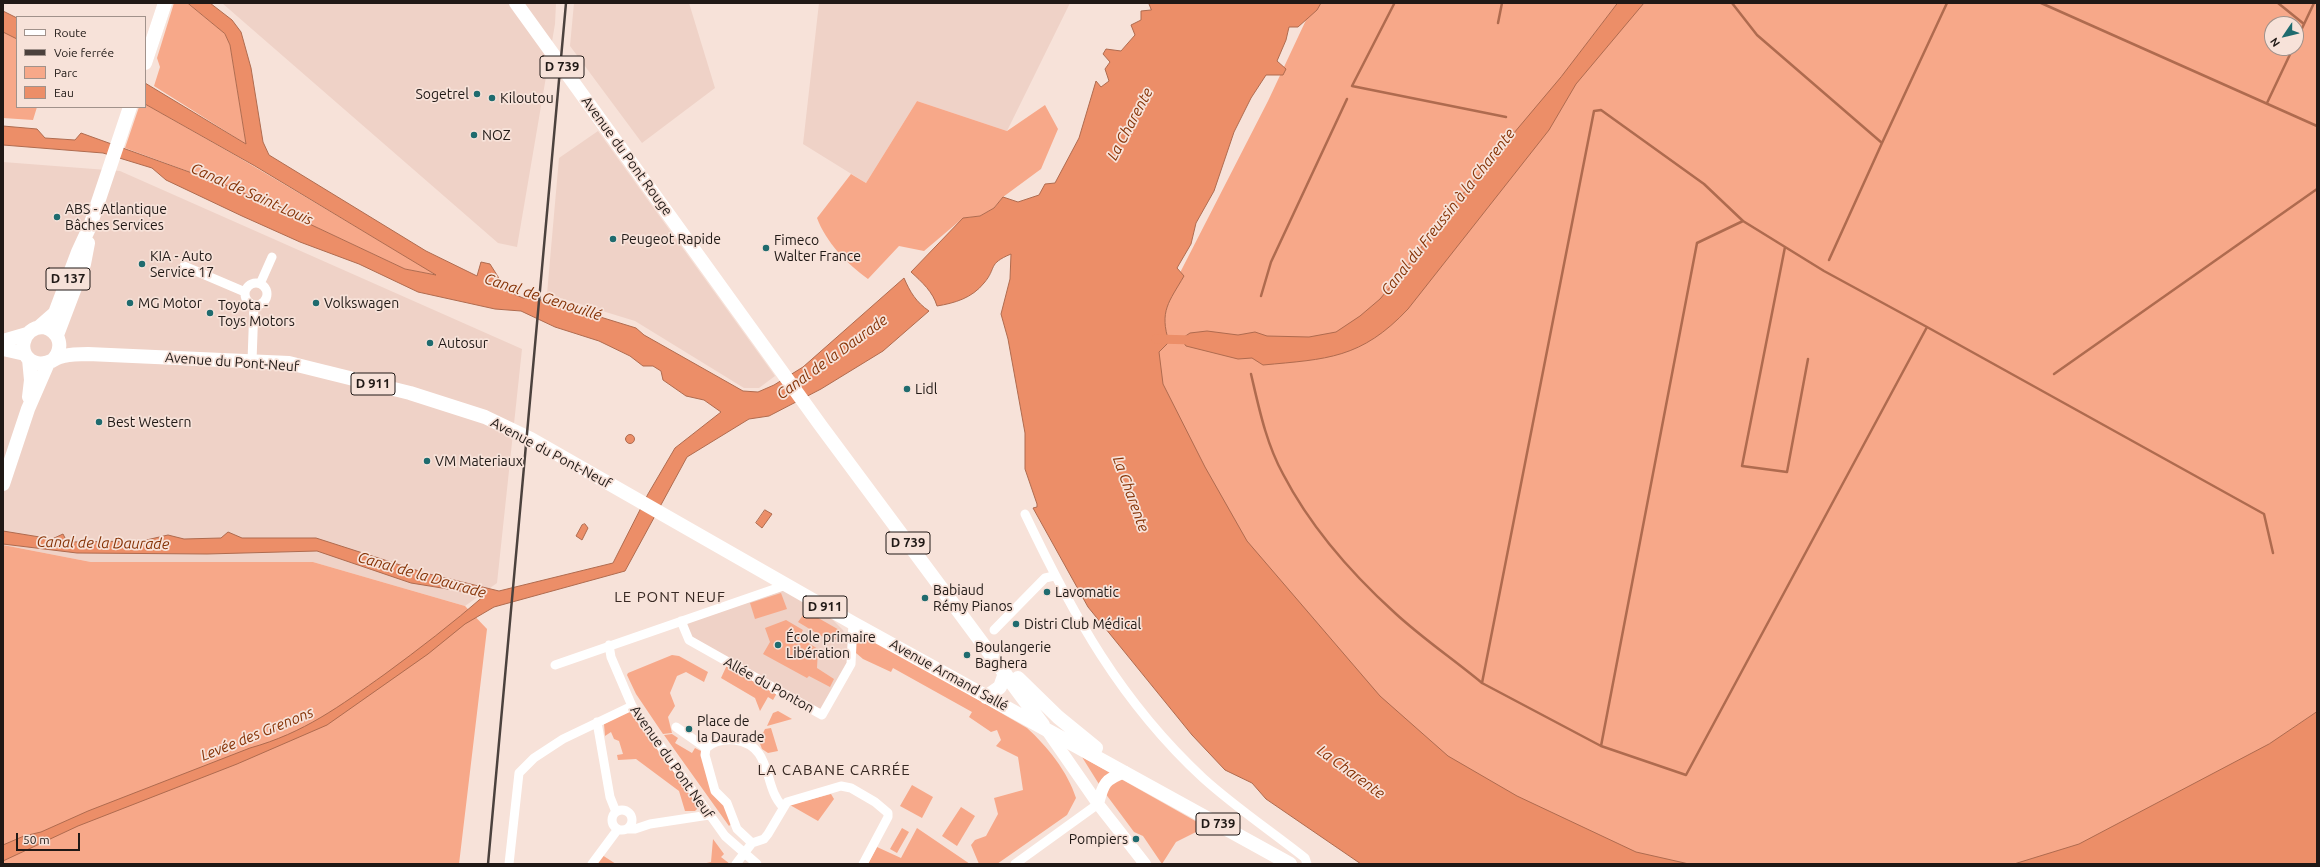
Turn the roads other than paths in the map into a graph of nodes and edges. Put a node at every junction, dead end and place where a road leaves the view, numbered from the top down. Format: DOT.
graph roads {
  1 [pos="165,3"];
  2 [pos="516,3"];
  3 [pos="146,60"];
  4 [pos="130,108"];
  5 [pos="90,226"];
  6 [pos="272,257"];
  7 [pos="184,266"];
  8 [pos="260,284"];
  9 [pos="246,292"];
  10 [pos="254,305"];
  11 [pos="33,330"];
  12 [pos="58,338"];
  13 [pos="3,341"];
  14 [pos="3,349"];
  15 [pos="88,354"];
  16 [pos="27,357"];
  17 [pos="50,362"];
  18 [pos="252,362"];
  19 [pos="28,409"];
  20 [pos="3,484"];
  21 [pos="1025,514"];
  22 [pos="665,516"];
  23 [pos="1054,576"];
  24 [pos="786,585"];
  25 [pos="681,620"];
  26 [pos="853,623"];
  27 [pos="994,630"];
  28 [pos="609,645"];
  29 [pos="995,658"];
  30 [pos="555,665"];
  31 [pos="1005,673"];
  32 [pos="986,696"];
  33 [pos="632,706"];
  34 [pos="597,722"];
  35 [pos="676,727"];
  36 [pos="1046,729"];
  37 [pos="706,748"];
  38 [pos="1125,772"];
  39 [pos="1147,785"];
  40 [pos="1098,804"];
  41 [pos="784,807"];
  42 [pos="616,812"];
  43 [pos="709,815"];
  44 [pos="632,818"];
  45 [pos="650,824"];
  46 [pos="618,829"];
  47 [pos="627,829"];
  48 [pos="752,843"];
  49 [pos="744,854"];
  50 [pos="509,864"];
  51 [pos="592,864"];
  52 [pos="736,864"];
  53 [pos="757,864"];
  54 [pos="863,864"];
  55 [pos="1015,864"];
  56 [pos="1145,864"];
  57 [pos="1290,864"];
  58 [pos="1307,864"];
  1 -- 3 [label="main road"];
  2 -- 29 [label="main road, Avenue du Pont Rouge / D 739"];
  4 -- 5 [label="main road, D 137"];
  5 -- 11 [label="main road, D 137"];
  5 -- 12 [label="main road, D 137"];
  6 -- 8 [label="street"];
  7 -- 9 [label="street"];
  8 -- 9 [label="street"];
  8 -- 10 [label="street"];
  9 -- 10 [label="street"];
  10 -- 18 [label="street"];
  11 -- 12 [label="main road"];
  11 -- 13 [label="main road"];
  11 -- 16 [label="main road"];
  12 -- 15 [label="main road, D 911"];
  12 -- 17 [label="main road"];
  14 -- 16 [label="main road"];
  15 -- 17 [label="main road, D 911"];
  15 -- 18 [label="main road, Avenue du Pont-Neuf / D 911"];
  16 -- 17 [label="main road"];
  16 -- 19 [label="main road"];
  17 -- 19 [label="main road"];
  18 -- 22 [label="main road, Avenue du Pont-Neuf / D 911"];
  19 -- 20 [label="main road"];
  21 -- 23 [label="street"];
  22 -- 24 [label="main road, Avenue Armand Sallé / D 911"];
  23 -- 27 [label="street"];
  23 -- 58 [label="street"];
  24 -- 25 [label="street"];
  24 -- 26 [label="main road, Avenue Armand Sallé / D 911"];
  25 -- 26 [label="street, Allée du Ponton"];
  25 -- 28 [label="street"];
  26 -- 32 [label="main road, Avenue Armand Sallé / D 911"];
  28 -- 30 [label="street"];
  28 -- 33 [label="street, Avenue du Pont Neuf"];
  29 -- 31 [label="main road, D 739"];
  29 -- 39 [label="main road, D 739"];
  31 -- 32 [label="main road"];
  31 -- 36 [label="main road, D 739"];
  32 -- 36 [label="main road, Avenue Armand Sallé / D 739"];
  33 -- 34 [label="street"];
  33 -- 43 [label="street, Avenue du Pont Neuf"];
  34 -- 42 [label="street"];
  34 -- 50 [label="street"];
  35 -- 37 [label="street"];
  36 -- 38 [label="main road, D 739"];
  36 -- 40 [label="main road"];
  37 -- 41 [label="street"];
  37 -- 48 [label="street"];
  38 -- 39 [label="main road, D 739"];
  38 -- 40 [label="main road"];
  39 -- 57 [label="main road, D 739"];
  40 -- 55 [label="street"];
  40 -- 56 [label="main road"];
  41 -- 48 [label="street"];
  41 -- 54 [label="street"];
  42 -- 44 [label="street"];
  42 -- 46 [label="street"];
  43 -- 45 [label="street"];
  43 -- 49 [label="street, Avenue du Pont Neuf"];
  44 -- 45 [label="street"];
  44 -- 47 [label="street"];
  45 -- 47 [label="street"];
  46 -- 47 [label="street"];
  46 -- 51 [label="street"];
  48 -- 49 [label="street"];
  49 -- 52 [label="street"];
  49 -- 53 [label="street, Avenue du Pont Neuf"];
}
